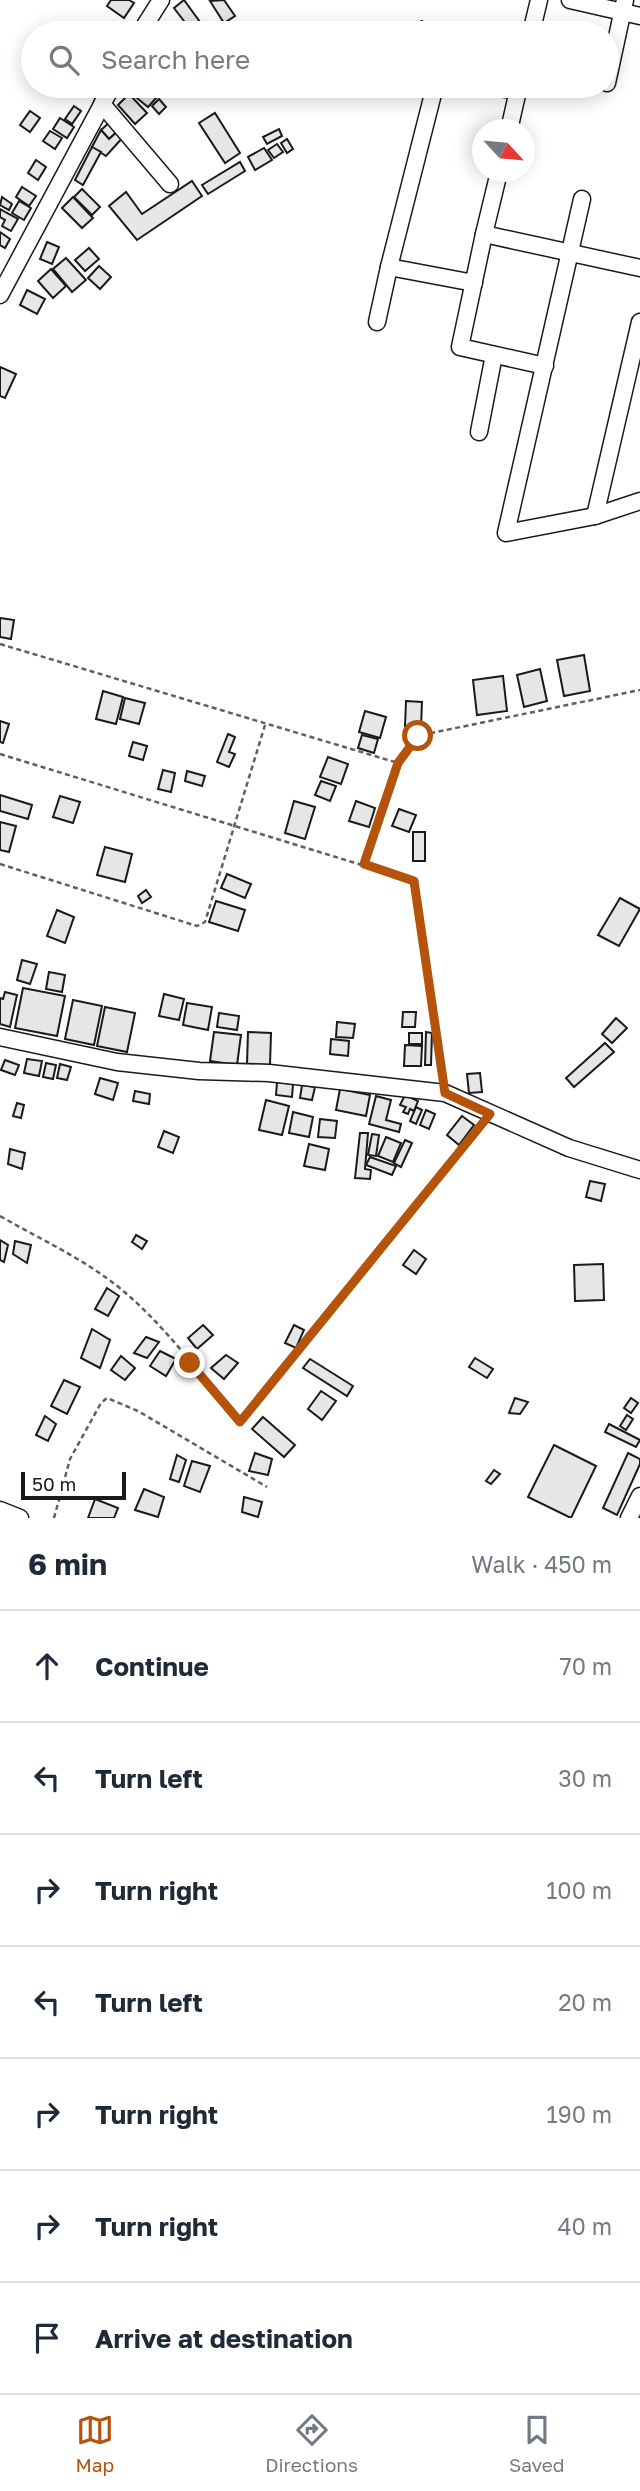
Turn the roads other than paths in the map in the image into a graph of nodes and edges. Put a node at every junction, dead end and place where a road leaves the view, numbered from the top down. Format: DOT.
graph roads {
  1 [pos="161,0"];
  2 [pos="539,0"];
  3 [pos="570,0"];
  4 [pos="624,6"];
  5 [pos="640,16"];
  6 [pos="148,21"];
  7 [pos="534,21"];
  8 [pos="619,29"];
  9 [pos="105,98"];
  10 [pos="432,98"];
  11 [pos="516,98"];
  12 [pos="102,104"];
  13 [pos="511,119"];
  14 [pos="497,182"];
  15 [pos="170,184"];
  16 [pos="582,199"];
  17 [pos="484,234"];
  18 [pos="571,253"];
  19 [pos="389,267"];
  20 [pos="640,268"];
  21 [pos="474,283"];
  22 [pos="0,295"];
  23 [pos="640,322"];
  24 [pos="377,323"];
  25 [pos="494,355"];
  26 [pos="545,366"];
  27 [pos="479,432"];
  28 [pos="640,501"];
  29 [pos="595,516"];
  30 [pos="0,1037"];
  31 [pos="640,1170"];
  32 [pos="640,1496"];
  33 [pos="0,1510"];
  34 [pos="20,1518"];
  35 [pos="629,1518"];
  1 -- 6 [label="street"];
  2 -- 7 [label="street"];
  3 -- 4 [label="street"];
  4 -- 5 [label="street"];
  4 -- 8 [label="street"];
  9 -- 12 [label="street"];
  10 -- 19 [label="street"];
  11 -- 13 [label="street"];
  12 -- 15 [label="street"];
  12 -- 22 [label="street"];
  14 -- 17 [label="street"];
  16 -- 18 [label="street"];
  17 -- 18 [label="street"];
  17 -- 21 [label="street"];
  18 -- 20 [label="street"];
  18 -- 26 [label="street"];
  19 -- 21 [label="street"];
  19 -- 24 [label="street"];
  21 -- 25 [label="street"];
  23 -- 29 [label="street"];
  25 -- 26 [label="street"];
  25 -- 27 [label="street"];
  26 -- 29 [label="street"];
  28 -- 29 [label="street"];
  30 -- 31 [label="street"];
  32 -- 35 [label="street"];
  33 -- 34 [label="street"];
}
